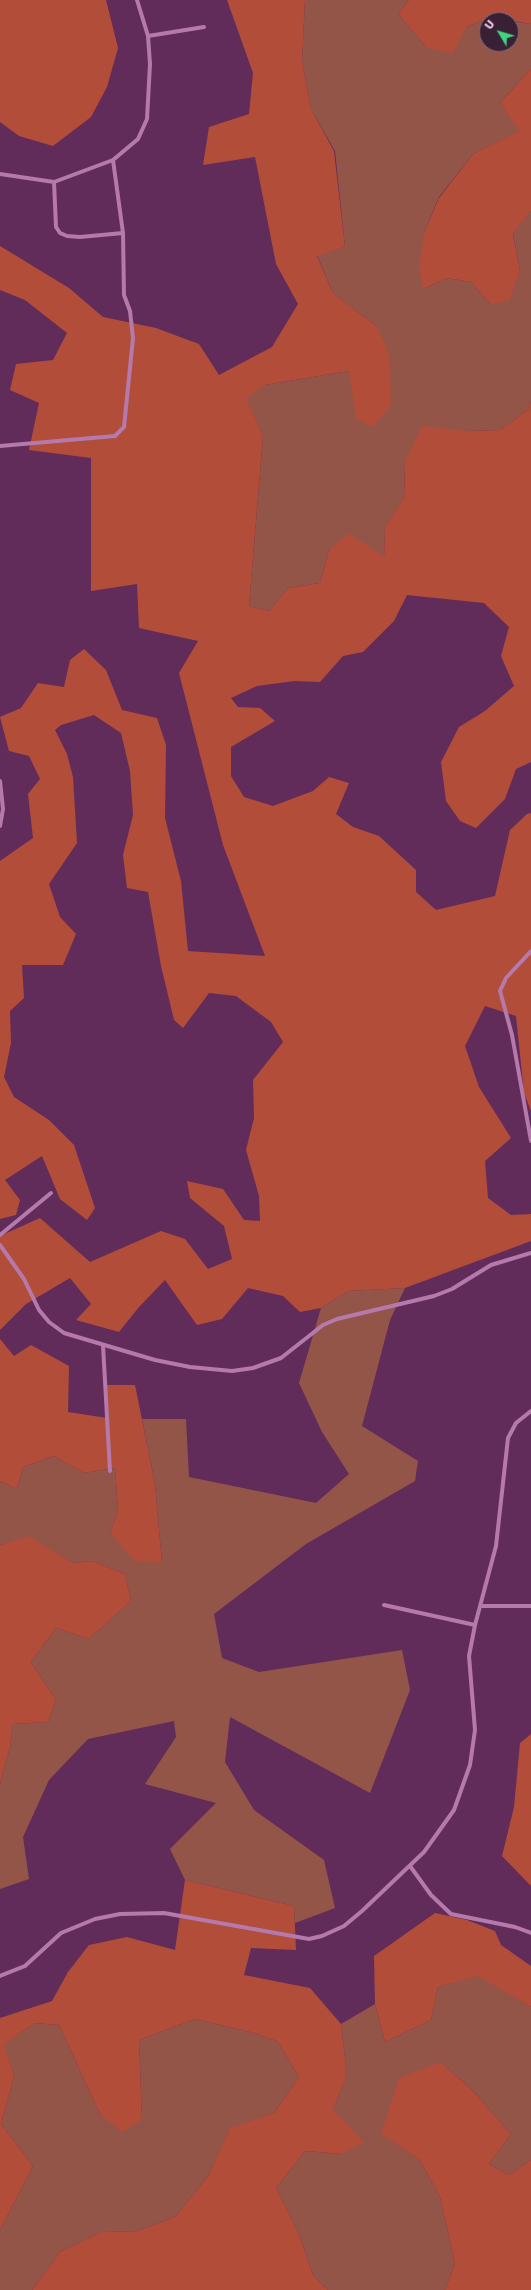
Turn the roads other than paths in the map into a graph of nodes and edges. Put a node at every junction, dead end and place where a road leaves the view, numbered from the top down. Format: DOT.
graph roads {
  1 [pos="137,0"];
  2 [pos="204,27"];
  3 [pos="148,36"];
  4 [pos="113,160"];
  5 [pos="0,174"];
  6 [pos="54,182"];
  7 [pos="123,233"];
  8 [pos="0,446"];
  9 [pos="0,780"];
  10 [pos="0,826"];
  11 [pos="531,951"];
  12 [pos="531,1141"];
  13 [pos="51,1192"];
  14 [pos="0,1235"];
  15 [pos="0,1245"];
  16 [pos="531,1253"];
  17 [pos="103,1345"];
  18 [pos="531,1411"];
  19 [pos="110,1472"];
  20 [pos="384,1605"];
  21 [pos="481,1606"];
  22 [pos="531,1606"];
  23 [pos="475,1625"];
  24 [pos="410,1866"];
  25 [pos="531,1933"];
  26 [pos="0,1976"];
  1 -- 3 [label="street"];
  2 -- 3 [label="street"];
  3 -- 4 [label="street"];
  4 -- 6 [label="street"];
  4 -- 7 [label="street"];
  5 -- 6 [label="street"];
  6 -- 7 [label="street"];
  7 -- 8 [label="street"];
  9 -- 10 [label="street"];
  11 -- 12 [label="street"];
  13 -- 14 [label="street"];
  15 -- 17 [label="street"];
  16 -- 17 [label="street"];
  17 -- 19 [label="street"];
  18 -- 21 [label="street"];
  20 -- 23 [label="street"];
  21 -- 22 [label="street"];
  21 -- 23 [label="street"];
  23 -- 24 [label="street"];
  24 -- 25 [label="street"];
  24 -- 26 [label="street"];
}
